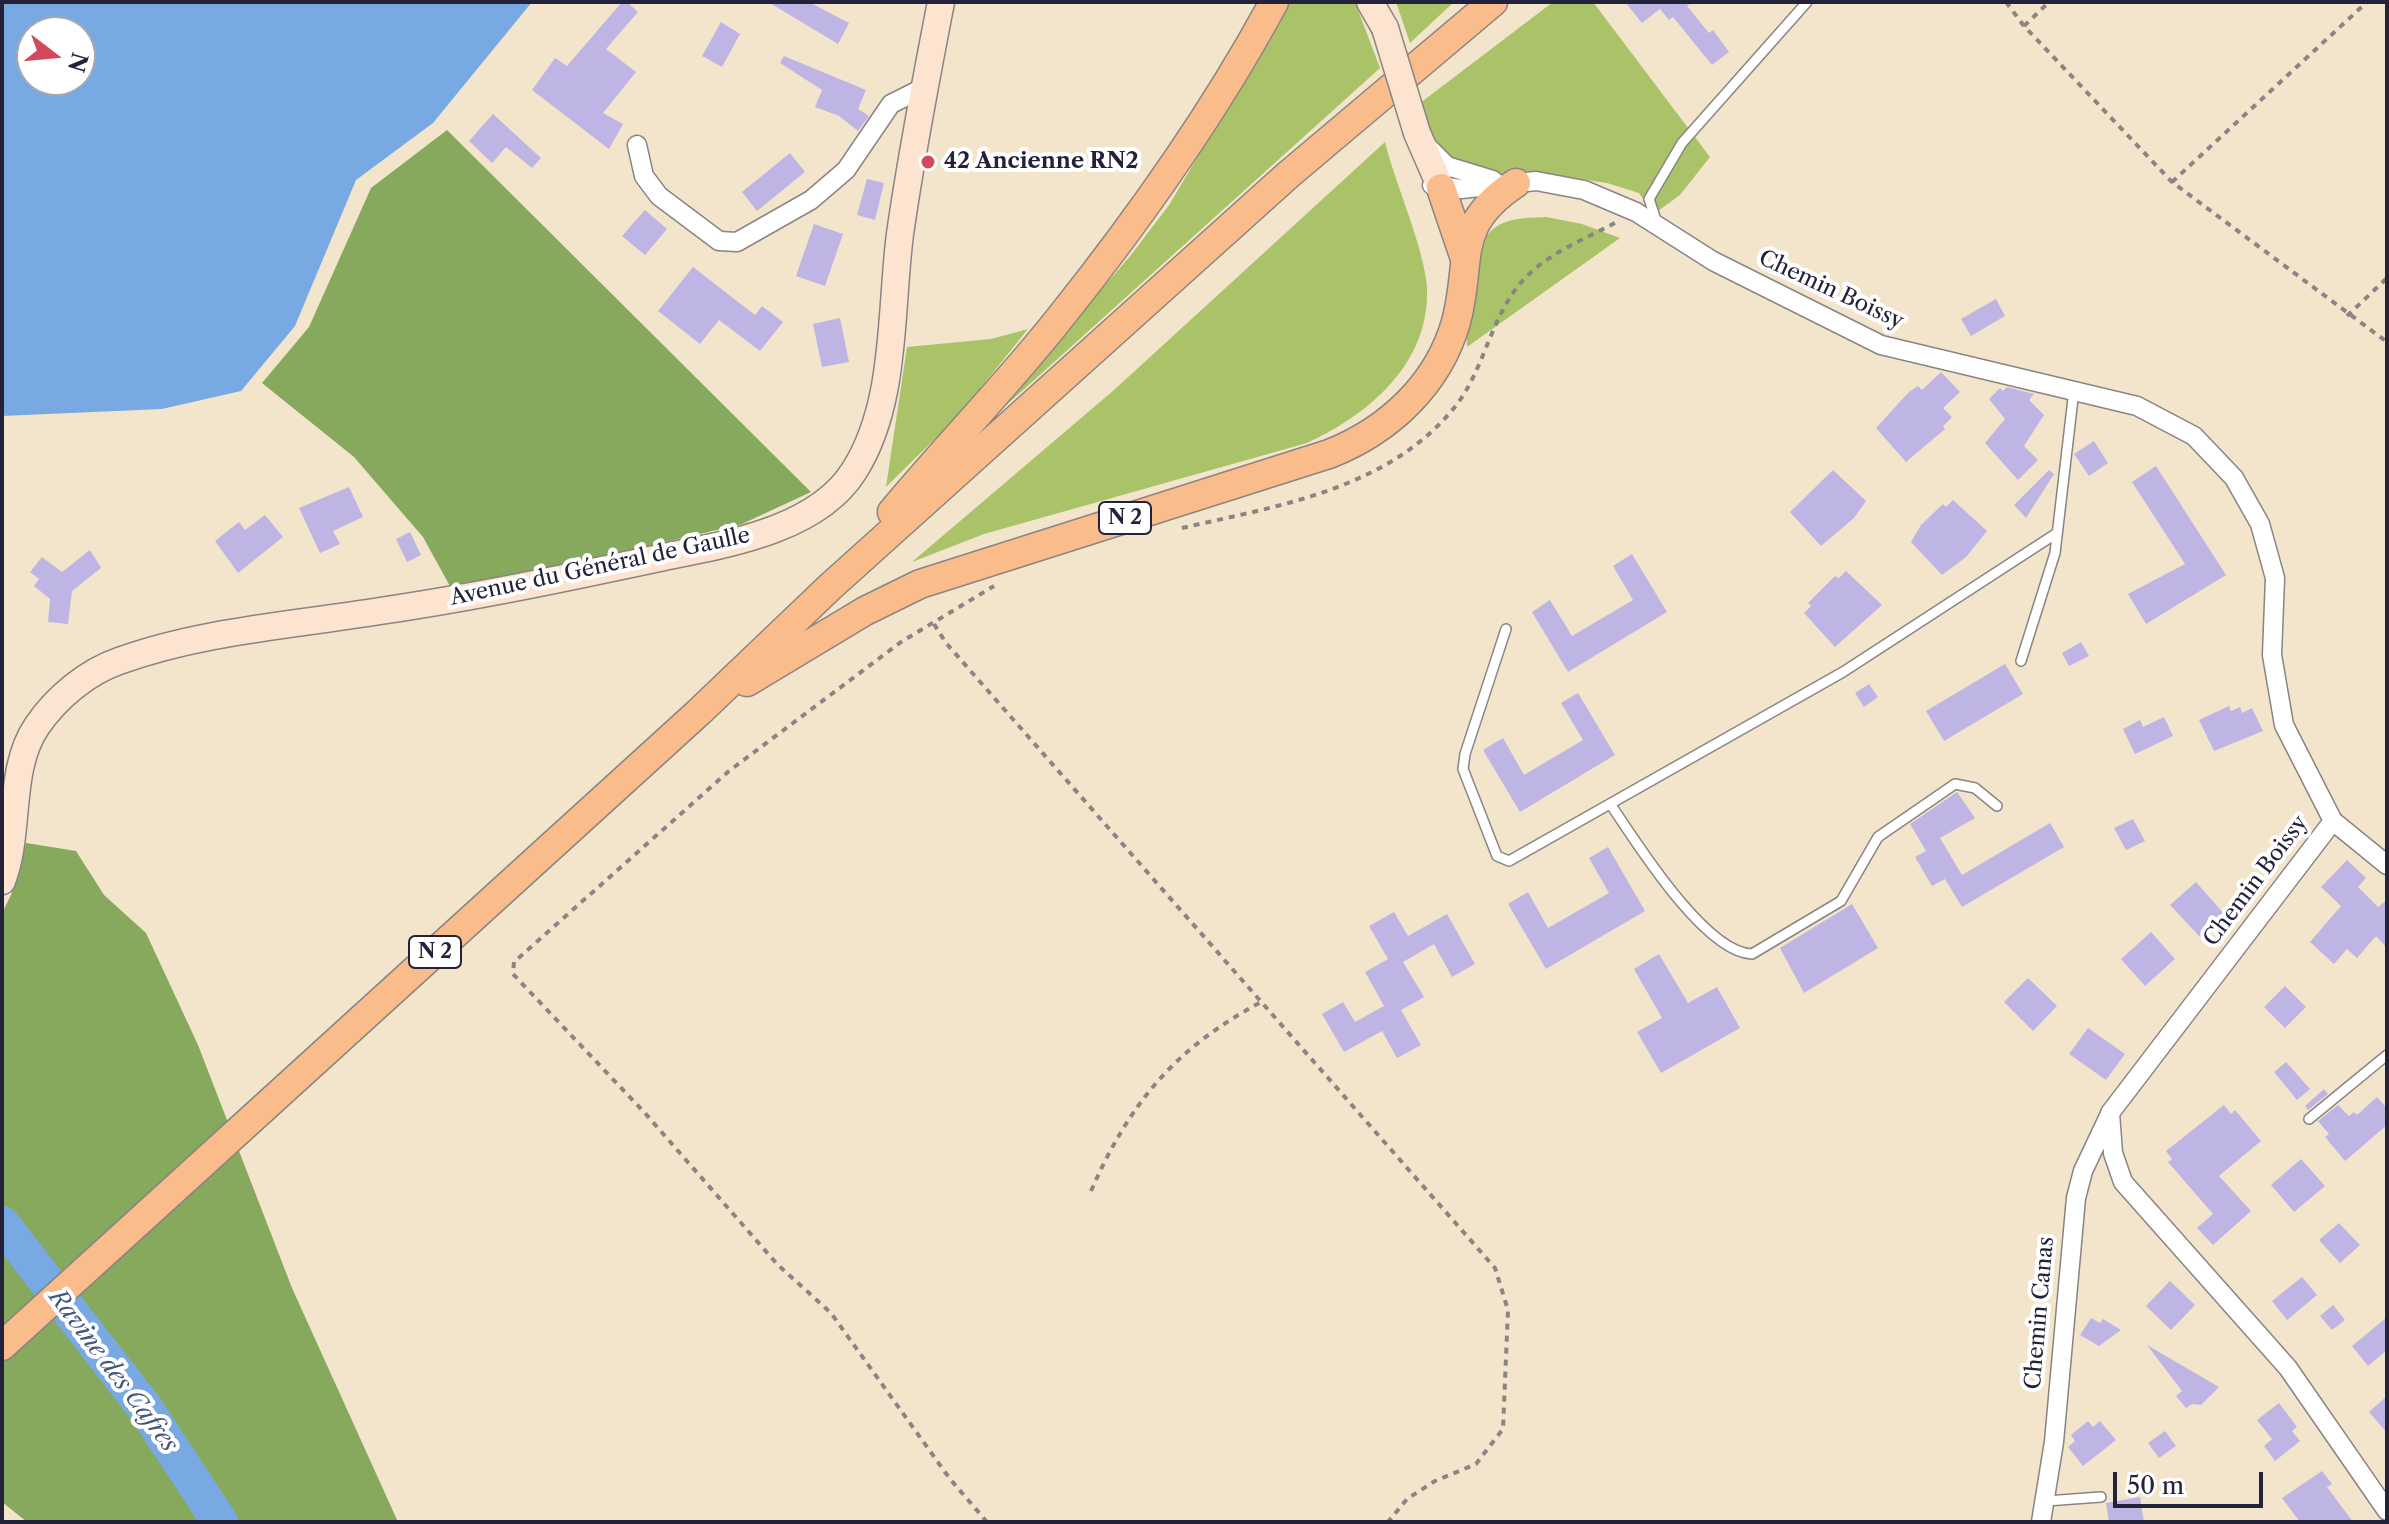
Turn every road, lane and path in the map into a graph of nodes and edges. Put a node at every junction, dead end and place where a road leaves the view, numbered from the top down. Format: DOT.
graph roads {
  1 [pos="941,2"];
  2 [pos="1274,2"];
  3 [pos="1370,2"];
  4 [pos="1380,2"];
  5 [pos="1493,2"];
  6 [pos="1807,2"];
  7 [pos="2006,2"];
  8 [pos="2049,2"];
  9 [pos="2367,2"];
  10 [pos="2024,26"];
  11 [pos="1385,28"];
  12 [pos="925,87"];
  13 [pos="1417,133"];
  14 [pos="637,145"];
  15 [pos="2172,182"];
  16 [pos="1516,183"];
  17 [pos="1441,188"];
  18 [pos="1658,226"];
  19 [pos="1464,256"];
  20 [pos="2387,278"];
  21 [pos="2347,316"];
  22 [pos="2387,342"];
  23 [pos="2074,390"];
  24 [pos="2057,533"];
  25 [pos="831,586"];
  26 [pos="1506,629"];
  27 [pos="2021,661"];
  28 [pos="699,712"];
  29 [pos="1611,805"];
  30 [pos="1997,806"];
  31 [pos="2333,821"];
  32 [pos="2387,865"];
  33 [pos="2,881"];
  34 [pos="1263,1001"];
  35 [pos="2387,1055"];
  36 [pos="2110,1113"];
  37 [pos="2309,1119"];
  38 [pos="1091,1191"];
  39 [pos="2,1346"];
  40 [pos="2101,1497"];
  41 [pos="2046,1501"];
  42 [pos="2387,1511"];
  43 [pos="987,1522"];
  44 [pos="1388,1522"];
  45 [pos="2041,1522"];
  1 -- 12 [label="main road, Avenue du Général de Gaulle"];
  2 -- 25 [label="main road, N 2"];
  3 -- 11 [label="main road, N 2"];
  4 -- 11 [label="main road, N 2"];
  5 -- 25 [label="main road, N 2"];
  6 -- 18 [label="lane"];
  7 -- 10 [label="path"];
  8 -- 10 [label="path"];
  9 -- 15 [label="path"];
  10 -- 15 [label="path"];
  11 -- 13 [label="main road, N 2, bridge"];
  12 -- 14 [label="street"];
  12 -- 33 [label="main road, Avenue du Général de Gaulle"];
  13 -- 16 [label="street"];
  13 -- 17 [label="main road, N 2"];
  15 -- 21 [label="path"];
  16 -- 17 [label="street, Chemin Boissy"];
  16 -- 18 [label="street, Chemin Boissy"];
  16 -- 19 [label="main road"];
  17 -- 19 [label="main road, N 2"];
  18 -- 23 [label="street, Chemin Boissy"];
  19 -- 28 [label="main road, N 2"];
  20 -- 21 [label="path"];
  21 -- 22 [label="path"];
  23 -- 24 [label="lane"];
  23 -- 31 [label="street, Chemin Boissy"];
  24 -- 27 [label="lane"];
  24 -- 29 [label="lane"];
  25 -- 28 [label="main road, N 2"];
  26 -- 29 [label="lane"];
  28 -- 39 [label="main road, N 2"];
  29 -- 30 [label="lane"];
  31 -- 32 [label="street"];
  31 -- 36 [label="street, Chemin Boissy"];
  34 -- 38 [label="path"];
  34 -- 43 [label="path"];
  34 -- 44 [label="path"];
  35 -- 37 [label="lane"];
  36 -- 41 [label="street, Chemin Canas"];
  36 -- 42 [label="street"];
  40 -- 41 [label="lane"];
  41 -- 45 [label="street, Chemin Canas"];
}
